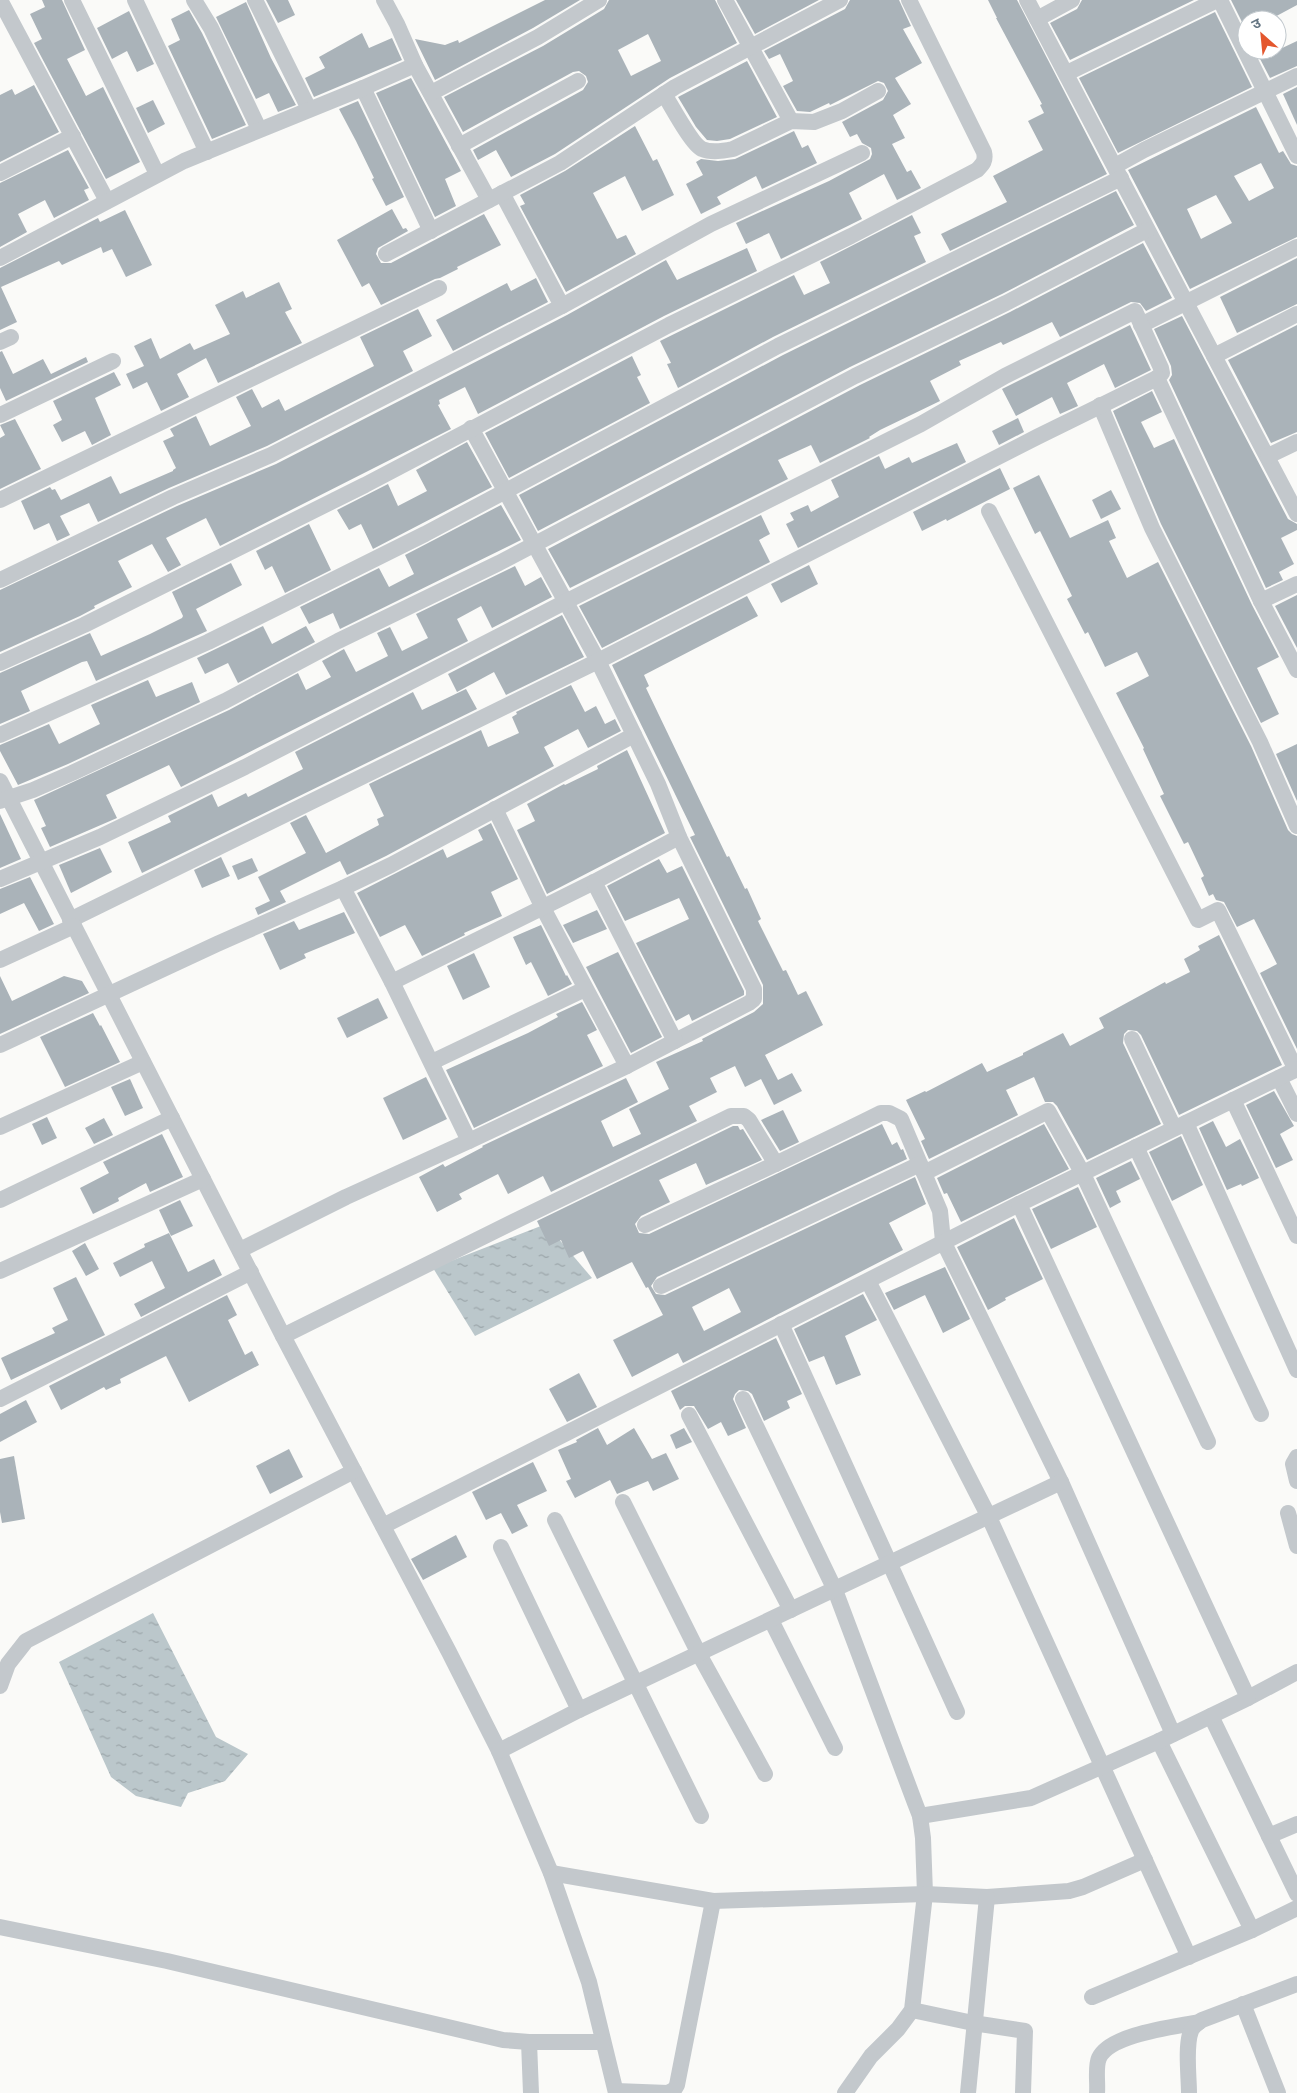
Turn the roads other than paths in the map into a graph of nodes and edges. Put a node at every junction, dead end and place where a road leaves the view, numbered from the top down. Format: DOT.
graph roads {
  1 [pos="0,0"];
  2 [pos="72,0"];
  3 [pos="135,0"];
  4 [pos="194,0"];
  5 [pos="255,0"];
  6 [pos="384,0"];
  7 [pos="599,0"];
  8 [pos="725,0"];
  9 [pos="840,0"];
  10 [pos="909,0"];
  11 [pos="1027,0"];
  12 [pos="1072,0"];
  13 [pos="1218,0"];
  14 [pos="1037,19"];
  15 [pos="750,47"];
  16 [pos="415,65"];
  17 [pos="1067,73"];
  18 [pos="1297,76"];
  19 [pos="578,81"];
  20 [pos="363,88"];
  21 [pos="878,91"];
  22 [pos="1264,91"];
  23 [pos="431,93"];
  24 [pos="664,94"];
  25 [pos="309,109"];
  26 [pos="791,121"];
  27 [pos="259,130"];
  28 [pos="73,136"];
  29 [pos="459,146"];
  30 [pos="207,152"];
  31 [pos="862,154"];
  32 [pos="1297,156"];
  33 [pos="1118,172"];
  34 [pos="0,173"];
  35 [pos="157,174"];
  36 [pos="495,197"];
  37 [pos="107,201"];
  38 [pos="1148,230"];
  39 [pos="431,231"];
  40 [pos="1297,247"];
  41 [pos="386,254"];
  42 [pos="0,258"];
  43 [pos="439,288"];
  44 [pos="1188,302"];
  45 [pos="562,306"];
  46 [pos="1297,314"];
  47 [pos="1141,325"];
  48 [pos="1214,356"];
  49 [pos="113,361"];
  50 [pos="1157,378"];
  51 [pos="1100,406"];
  52 [pos="0,415"];
  53 [pos="471,428"];
  54 [pos="1297,442"];
  55 [pos="1268,456"];
  56 [pos="505,492"];
  57 [pos="0,500"];
  58 [pos="989,511"];
  59 [pos="1297,514"];
  60 [pos="535,544"];
  61 [pos="0,580"];
  62 [pos="1297,584"];
  63 [pos="566,601"];
  64 [pos="1261,601"];
  65 [pos="598,661"];
  66 [pos="0,663"];
  67 [pos="1296,663"];
  68 [pos="0,735"];
  69 [pos="634,735"];
  70 [pos="0,781"];
  71 [pos="4,799"];
  72 [pos="495,809"];
  73 [pos="1297,826"];
  74 [pos="679,836"];
  75 [pos="41,862"];
  76 [pos="0,879"];
  77 [pos="594,882"];
  78 [pos="343,888"];
  79 [pos="543,908"];
  80 [pos="72,923"];
  81 [pos="0,960"];
  82 [pos="392,982"];
  83 [pos="586,989"];
  84 [pos="109,995"];
  85 [pos="1132,1040"];
  86 [pos="675,1041"];
  87 [pos="0,1045"];
  88 [pos="143,1062"];
  89 [pos="432,1062"];
  90 [pos="627,1066"];
  91 [pos="1297,1069"];
  92 [pos="1279,1078"];
  93 [pos="1233,1100"];
  94 [pos="1297,1114"];
  95 [pos="172,1118"];
  96 [pos="1180,1126"];
  97 [pos="0,1127"];
  98 [pos="469,1141"];
  99 [pos="1136,1147"];
  100 [pos="776,1164"];
  101 [pos="922,1168"];
  102 [pos="1082,1174"];
  103 [pos="203,1179"];
  104 [pos="0,1200"];
  105 [pos="1019,1204"];
  106 [pos="645,1226"];
  107 [pos="1297,1236"];
  108 [pos="943,1241"];
  109 [pos="240,1250"];
  110 [pos="0,1271"];
  111 [pos="251,1272"];
  112 [pos="868,1281"];
  113 [pos="661,1286"];
  114 [pos="781,1324"];
  115 [pos="283,1336"];
  116 [pos="1297,1370"];
  117 [pos="0,1399"];
  118 [pos="742,1399"];
  119 [pos="1262,1414"];
  120 [pos="688,1415"];
  121 [pos="1208,1442"];
  122 [pos="1297,1457"];
  123 [pos="354,1472"];
  124 [pos="1297,1481"];
  125 [pos="1061,1482"];
  126 [pos="622,1502"];
  127 [pos="1288,1513"];
  128 [pos="989,1517"];
  129 [pos="554,1520"];
  130 [pos="383,1526"];
  131 [pos="1297,1546"];
  132 [pos="500,1547"];
  133 [pos="888,1564"];
  134 [pos="835,1590"];
  135 [pos="792,1610"];
  136 [pos="771,1620"];
  137 [pos="699,1654"];
  138 [pos="1297,1672"];
  139 [pos="636,1683"];
  140 [pos="0,1686"];
  141 [pos="1248,1698"];
  142 [pos="579,1710"];
  143 [pos="956,1712"];
  144 [pos="1211,1716"];
  145 [pos="1166,1738"];
  146 [pos="835,1748"];
  147 [pos="499,1751"];
  148 [pos="1101,1767"];
  149 [pos="765,1774"];
  150 [pos="701,1816"];
  151 [pos="920,1816"];
  152 [pos="1297,1824"];
  153 [pos="1269,1836"];
  154 [pos="1145,1860"];
  155 [pos="551,1873"];
  156 [pos="925,1894"];
  157 [pos="1297,1894"];
  158 [pos="987,1897"];
  159 [pos="713,1901"];
  160 [pos="1297,1908"];
  161 [pos="0,1927"];
  162 [pos="1252,1930"];
  163 [pos="1189,1957"];
  164 [pos="1296,1987"];
  165 [pos="1092,1997"];
  166 [pos="1243,2004"];
  167 [pos="912,2010"];
  168 [pos="1199,2022"];
  169 [pos="973,2023"];
  170 [pos="528,2042"];
  171 [pos="602,2042"];
  172 [pos="616,2092"];
  173 [pos="532,2093"];
  174 [pos="846,2093"];
  175 [pos="968,2093"];
  176 [pos="1023,2093"];
  177 [pos="1097,2093"];
  178 [pos="1189,2093"];
  179 [pos="1278,2093"];
  1 -- 28 [label="street"];
  2 -- 35 [label="street"];
  3 -- 30 [label="street"];
  4 -- 27 [label="street"];
  5 -- 25 [label="street"];
  6 -- 16 [label="street"];
  7 -- 23 [label="street"];
  8 -- 15 [label="street"];
  9 -- 15 [label="street"];
  10 -- 53 [label="street"];
  11 -- 14 [label="street"];
  12 -- 14 [label="street"];
  13 -- 17 [label="street"];
  13 -- 22 [label="street"];
  14 -- 17 [label="street"];
  15 -- 24 [label="street"];
  15 -- 26 [label="street"];
  16 -- 20 [label="street"];
  16 -- 23 [label="street"];
  17 -- 33 [label="street"];
  18 -- 22 [label="street"];
  19 -- 29 [label="street"];
  20 -- 25 [label="street"];
  20 -- 39 [label="street"];
  21 -- 26 [label="street"];
  22 -- 32 [label="street"];
  22 -- 33 [label="street"];
  23 -- 29 [label="street"];
  24 -- 26 [label="street"];
  24 -- 36 [label="street"];
  25 -- 27 [label="street"];
  27 -- 30 [label="street"];
  28 -- 34 [label="street"];
  28 -- 37 [label="street"];
  29 -- 36 [label="street"];
  30 -- 35 [label="street"];
  31 -- 45 [label="street"];
  33 -- 38 [label="street"];
  33 -- 56 [label="street"];
  35 -- 37 [label="street"];
  36 -- 39 [label="street"];
  36 -- 45 [label="street"];
  37 -- 42 [label="street"];
  38 -- 44 [label="street"];
  38 -- 60 [label="street"];
  39 -- 41 [label="street"];
  40 -- 44 [label="street"];
  43 -- 57 [label="street"];
  44 -- 47 [label="street"];
  44 -- 48 [label="street"];
  45 -- 61 [label="street"];
  46 -- 48 [label="street"];
  47 -- 50 [label="street"];
  47 -- 63 [label="street"];
  48 -- 55 [label="street"];
  49 -- 52 [label="street"];
  50 -- 51 [label="street"];
  50 -- 64 [label="street"];
  51 -- 65 [label="street"];
  51 -- 73 [label="street"];
  53 -- 56 [label="street"];
  53 -- 66 [label="street"];
  54 -- 55 [label="street"];
  55 -- 59 [label="street"];
  56 -- 60 [label="street"];
  56 -- 68 [label="street"];
  58 -- 91 [label="street"];
  60 -- 63 [label="street"];
  60 -- 71 [label="street"];
  62 -- 64 [label="street"];
  63 -- 65 [label="street"];
  63 -- 75 [label="street"];
  64 -- 67 [label="street"];
  65 -- 69 [label="street"];
  65 -- 80 [label="street"];
  69 -- 72 [label="street"];
  69 -- 74 [label="street"];
  70 -- 71 [label="street"];
  71 -- 75 [label="street"];
  72 -- 78 [label="street"];
  72 -- 79 [label="street"];
  74 -- 77 [label="street"];
  74 -- 86 [label="street"];
  75 -- 76 [label="street"];
  75 -- 80 [label="street"];
  77 -- 79 [label="street"];
  77 -- 86 [label="street"];
  78 -- 82 [label="street"];
  78 -- 84 [label="street"];
  79 -- 82 [label="street"];
  79 -- 83 [label="street"];
  80 -- 81 [label="street"];
  80 -- 84 [label="street"];
  82 -- 89 [label="street"];
  83 -- 89 [label="street"];
  83 -- 90 [label="street"];
  84 -- 87 [label="street"];
  84 -- 88 [label="street"];
  85 -- 96 [label="street"];
  86 -- 90 [label="street"];
  88 -- 95 [label="street"];
  88 -- 97 [label="street"];
  89 -- 98 [label="street"];
  90 -- 98 [label="street"];
  91 -- 92 [label="street"];
  92 -- 93 [label="street"];
  92 -- 94 [label="street"];
  93 -- 96 [label="street"];
  93 -- 107 [label="street"];
  95 -- 103 [label="street"];
  95 -- 104 [label="street"];
  96 -- 99 [label="street"];
  96 -- 116 [label="street"];
  98 -- 109 [label="street"];
  99 -- 102 [label="street"];
  99 -- 119 [label="street"];
  100 -- 101 [label="street"];
  100 -- 106 [label="street"];
  100 -- 115 [label="street"];
  101 -- 102 [label="street"];
  101 -- 108 [label="street"];
  101 -- 113 [label="street"];
  102 -- 105 [label="street"];
  102 -- 121 [label="street"];
  103 -- 109 [label="street"];
  103 -- 110 [label="street"];
  105 -- 108 [label="street"];
  105 -- 141 [label="street"];
  108 -- 112 [label="street"];
  108 -- 125 [label="street"];
  109 -- 111 [label="street"];
  111 -- 115 [label="street"];
  111 -- 117 [label="street"];
  112 -- 114 [label="street"];
  112 -- 128 [label="street"];
  114 -- 130 [label="street"];
  114 -- 133 [label="street"];
  115 -- 123 [label="street"];
  118 -- 134 [label="street"];
  120 -- 135 [label="street"];
  122 -- 124 [label="street"];
  123 -- 130 [label="street"];
  123 -- 140 [label="street"];
  125 -- 128 [label="street"];
  125 -- 145 [label="street"];
  126 -- 137 [label="street"];
  127 -- 131 [label="street"];
  128 -- 133 [label="street"];
  128 -- 148 [label="street"];
  129 -- 139 [label="street"];
  130 -- 147 [label="street"];
  132 -- 142 [label="street"];
  133 -- 134 [label="street"];
  133 -- 143 [label="street"];
  134 -- 135 [label="street"];
  134 -- 151 [label="street"];
  135 -- 136 [label="street"];
  136 -- 137 [label="street"];
  136 -- 146 [label="street"];
  137 -- 139 [label="street"];
  137 -- 149 [label="street"];
  138 -- 141 [label="street"];
  139 -- 142 [label="street"];
  139 -- 150 [label="street"];
  141 -- 144 [label="street"];
  142 -- 147 [label="street"];
  144 -- 145 [label="street"];
  144 -- 153 [label="street"];
  145 -- 148 [label="street"];
  145 -- 162 [label="street"];
  147 -- 155 [label="street"];
  148 -- 151 [label="street"];
  148 -- 154 [label="street"];
  151 -- 156 [label="street"];
  152 -- 153 [label="street"];
  153 -- 157 [label="street"];
  154 -- 158 [label="street"];
  154 -- 163 [label="street"];
  155 -- 159 [label="street"];
  155 -- 171 [label="street"];
  156 -- 158 [label="street"];
  156 -- 159 [label="street"];
  156 -- 167 [label="street"];
  158 -- 169 [label="street"];
  159 -- 172 [label="street"];
  160 -- 162 [label="street"];
  161 -- 170 [label="street"];
  162 -- 163 [label="street"];
  163 -- 165 [label="street"];
  164 -- 166 [label="street"];
  166 -- 168 [label="street"];
  166 -- 179 [label="street"];
  167 -- 169 [label="street"];
  167 -- 174 [label="street"];
  168 -- 177 [label="street"];
  168 -- 178 [label="street"];
  169 -- 175 [label="street"];
  169 -- 176 [label="street"];
  170 -- 171 [label="street"];
  170 -- 173 [label="street"];
  171 -- 172 [label="street"];
}
